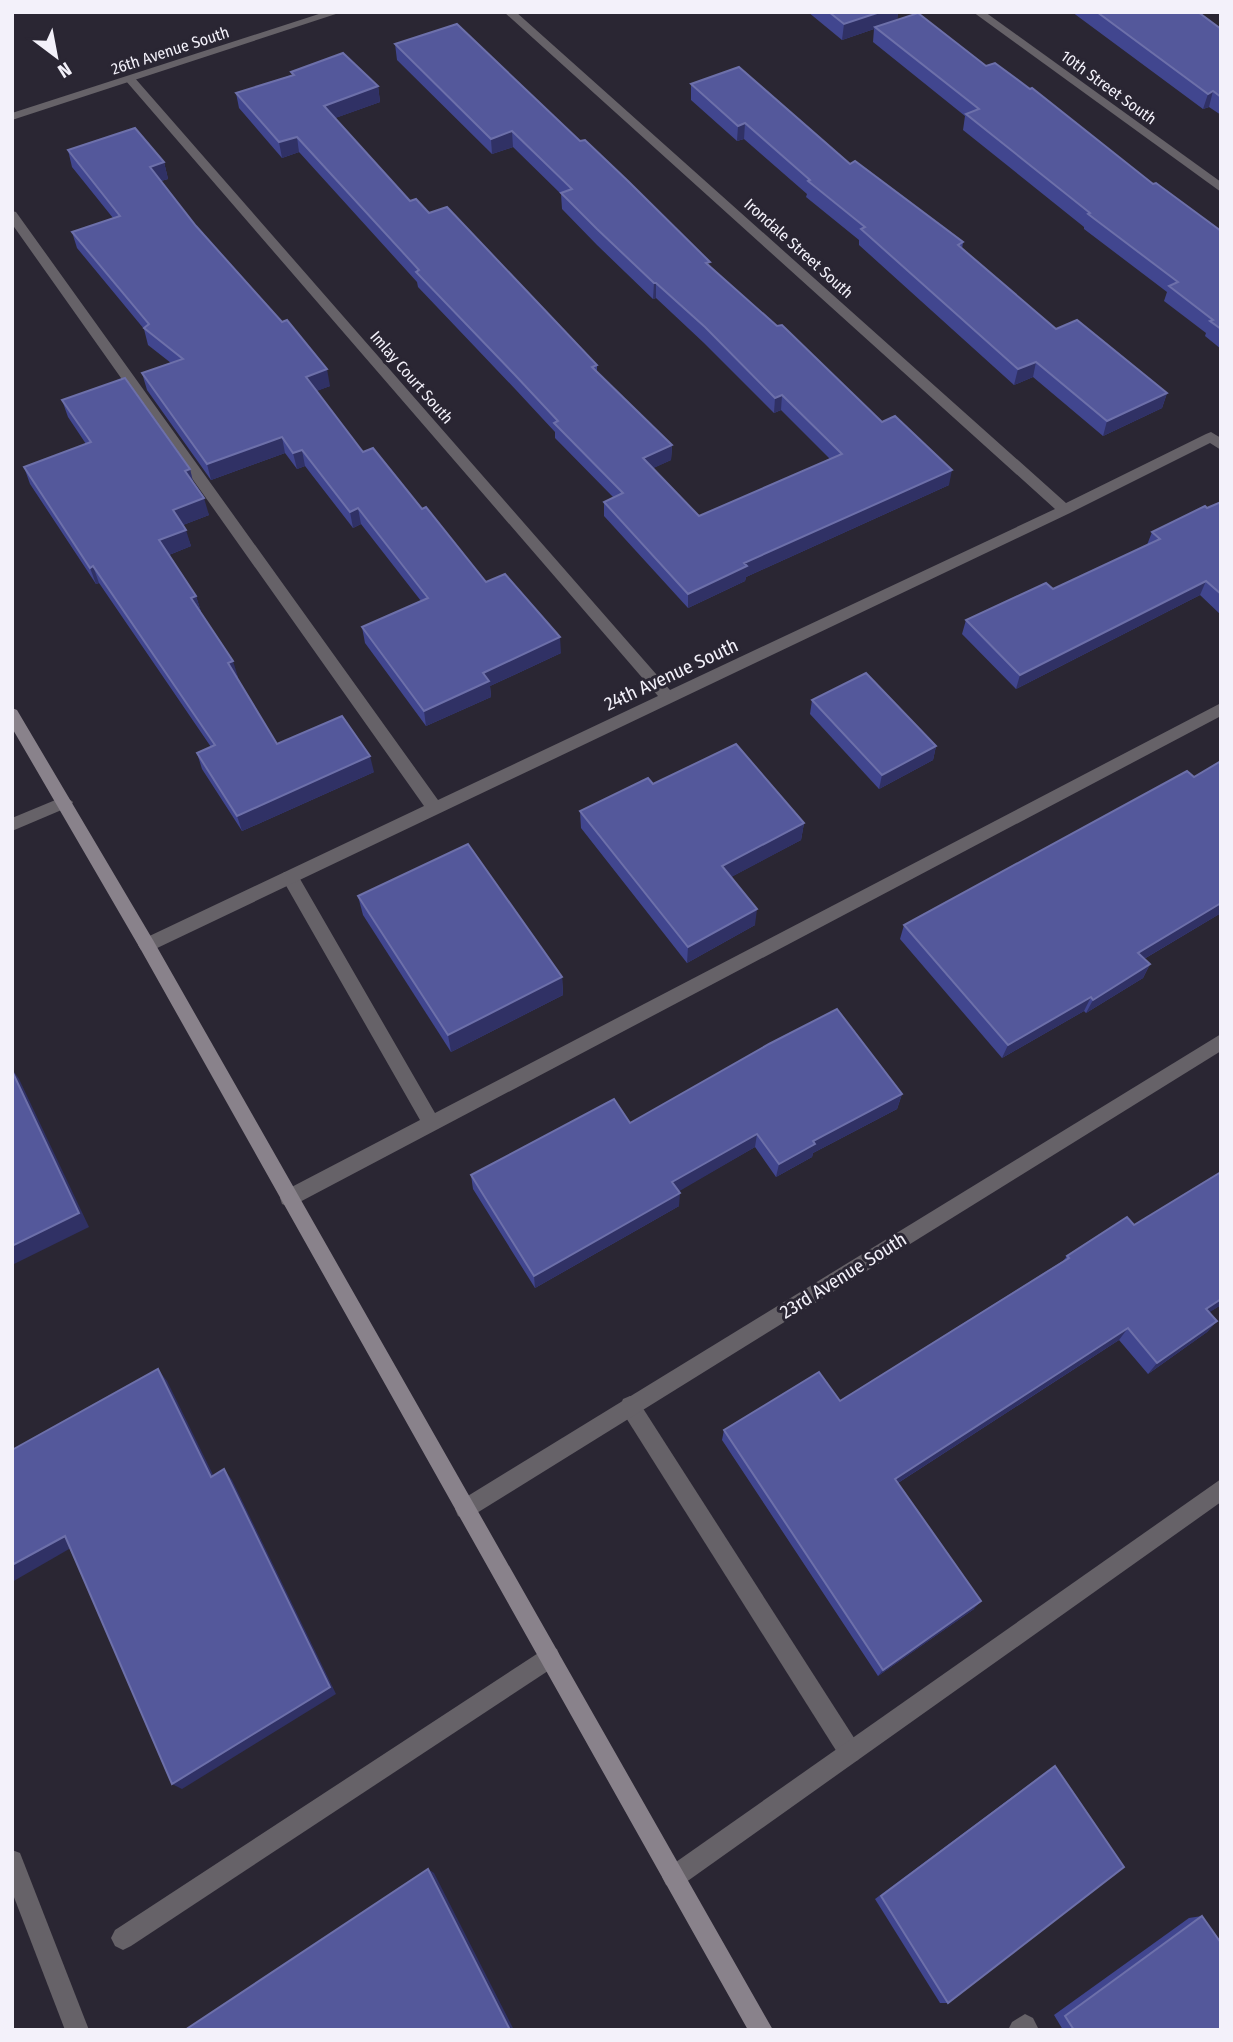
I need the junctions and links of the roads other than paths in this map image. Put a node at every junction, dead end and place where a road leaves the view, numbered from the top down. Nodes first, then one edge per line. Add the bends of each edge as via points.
1 (337, 12) edge
2 (509, 12) edge
3 (978, 12) edge
4 (130, 79) junction
5 (12, 117) edge
6 (1221, 188) edge
7 (13, 219) edge
8 (1216, 441) edge
9 (1065, 510) junction
10 (668, 698) junction
11 (1221, 709) edge
12 (12, 714) edge
13 (65, 802) junction
14 (435, 809) junction
15 (12, 825) edge
16 (290, 877) junction
17 (147, 945) junction
18 (1221, 1042) edge
19 (431, 1123) junction
20 (289, 1198) junction
21 (630, 1406) junction
22 (1221, 1489) edge
23 (465, 1509) junction
24 (550, 1657) junction
25 (850, 1752) junction
26 (12, 1861) edge
27 (674, 1877) junction
28 (123, 1938) dead end
29 (77, 2030) edge
30 (761, 2030) edge
31 (1020, 2030) edge
32 (1027, 2030) edge

1 - 4 street, 26th Avenue South
2 - 9 street, Irondale Street South
3 - 6 street, 10th Street South
4 - 5 street, 26th Avenue South
4 - 10 street, Imlay Court South
7 - 14 street
8 - 9 street, 24th Avenue South
9 - 10 street, 24th Avenue South
10 - 14 street, 24th Avenue South
11 - 19 street
12 - 13 main road
13 - 15 street
13 - 17 main road
14 - 16 street, 24th Avenue South
16 - 17 street, 24th Avenue South
16 - 19 street
17 - 20 main road
18 - 21 street, 23rd Avenue South
19 - 20 street
20 - 23 main road
21 - 23 street, 23rd Avenue South
21 - 25 street
22 - 25 street
23 - 24 main road
24 - 27 main road
24 - 28 street
25 - 27 street
26 - 29 street
27 - 30 main road
31 - 32 street via 1025,2026

